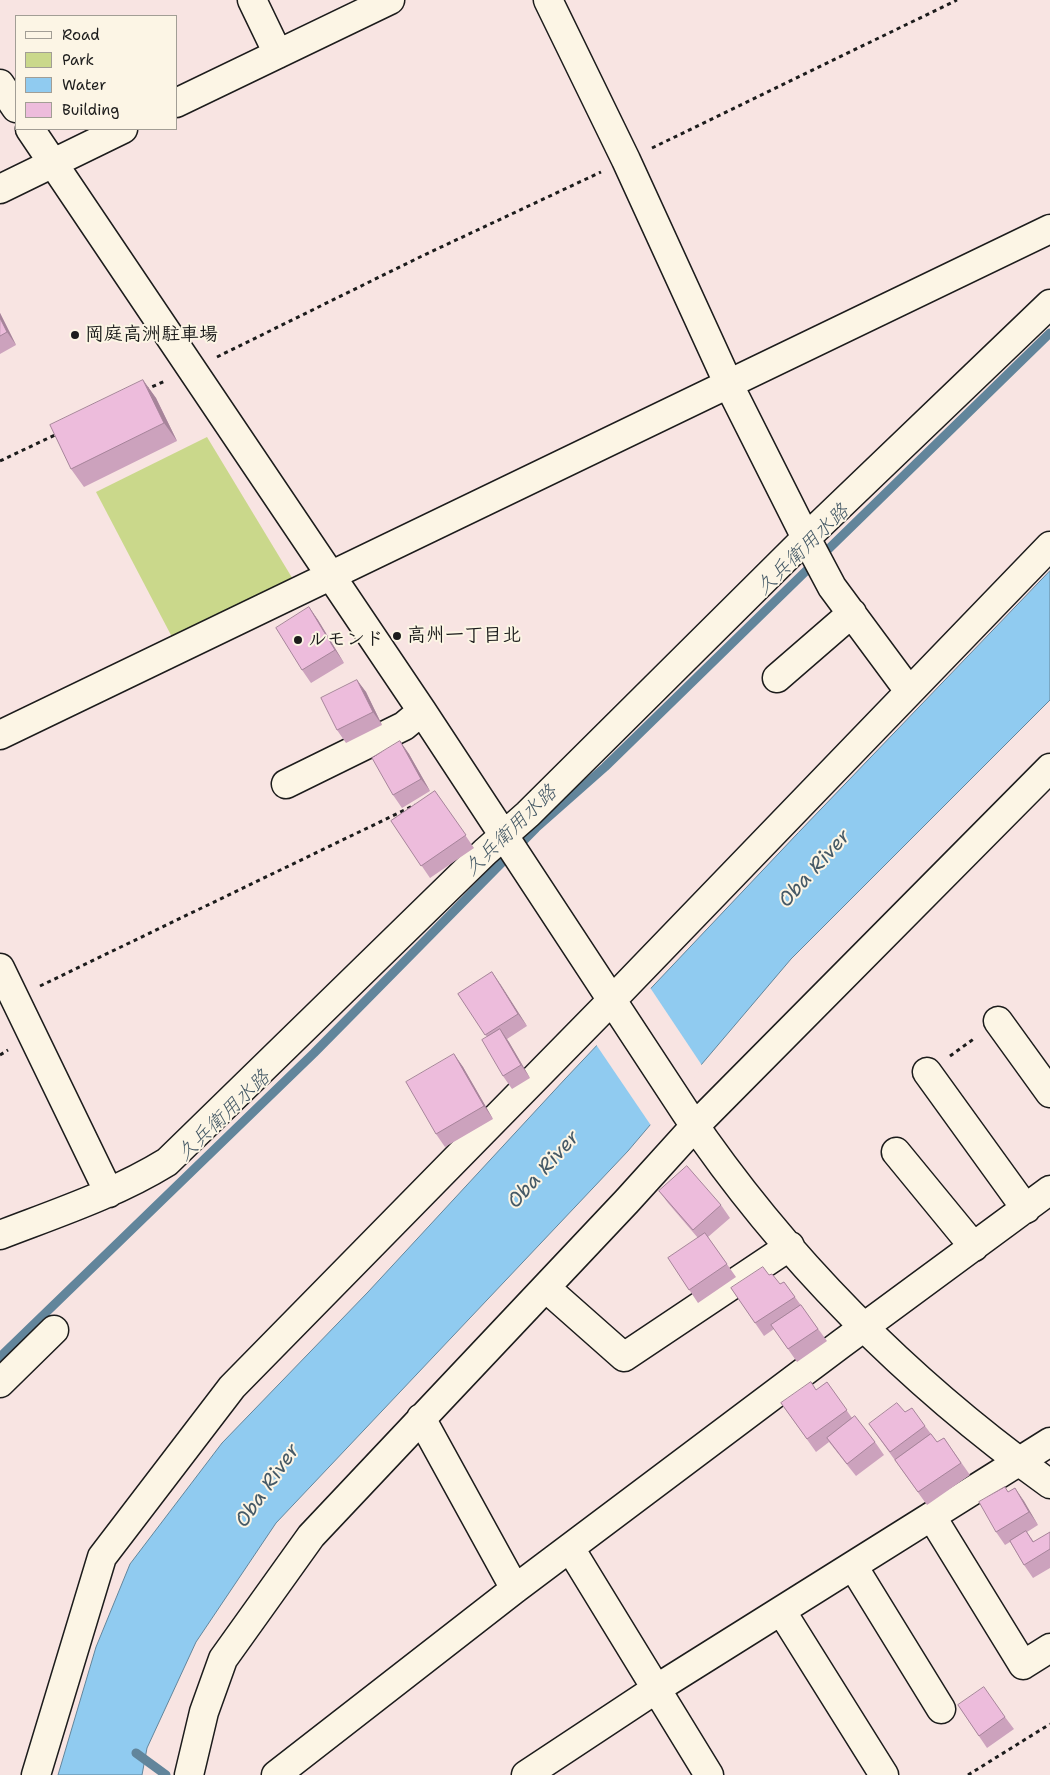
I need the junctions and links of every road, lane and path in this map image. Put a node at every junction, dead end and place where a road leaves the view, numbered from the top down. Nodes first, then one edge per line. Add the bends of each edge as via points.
1 (252, 0) edge
2 (548, 0) edge
3 (958, 0) edge
4 (374, 3) edge
5 (278, 54) junction
6 (0, 84) edge
7 (178, 102) edge
8 (15, 106) edge
9 (31, 130) edge
10 (122, 130) edge
11 (626, 160) junction
12 (53, 164) junction
13 (0, 189) edge
14 (1050, 229) edge
15 (1050, 304) edge
16 (214, 358) dead end
17 (172, 378) dead end
18 (729, 385) junction
19 (138, 394) edge
20 (60, 432) edge
21 (0, 461) edge
22 (806, 538) junction
23 (1050, 546) edge
24 (329, 574) junction
25 (852, 613) junction
26 (777, 678) dead end
27 (909, 691) junction
28 (422, 711) junction
29 (0, 735) edge
30 (1050, 768) edge
31 (286, 784) dead end
32 (418, 803) edge
33 (502, 836) junction
34 (0, 968) edge
35 (14, 998) junction
36 (616, 1006) junction
37 (998, 1021) joint
38 (927, 1072) joint
39 (1050, 1093) edge
40 (690, 1120) junction
41 (896, 1152) dead end
42 (1050, 1190) edge
43 (109, 1193) junction
44 (1026, 1209) junction
45 (0, 1234) edge
46 (790, 1246) junction
47 (974, 1248) junction
48 (546, 1288) junction
49 (865, 1328) junction
50 (54, 1330) dead end
51 (0, 1383) edge
52 (421, 1418) junction
53 (1050, 1442) edge
54 (1018, 1461) junction
55 (1050, 1484) edge
56 (932, 1517) junction
57 (570, 1548) junction
58 (853, 1566) junction
59 (515, 1589) junction
60 (782, 1612) junction
61 (1050, 1648) edge
62 (656, 1689) junction
63 (941, 1709) dead end
64 (1050, 1724) edge
65 (36, 1775) edge
66 (189, 1775) edge
67 (276, 1775) edge
68 (526, 1775) edge
69 (709, 1775) edge
70 (884, 1775) edge
71 (968, 1775) edge

1 - 5 street
2 - 11 street
3 - 11 path
4 - 5 street
5 - 7 street
6 - 8 street
9 - 12 street
10 - 12 street
11 - 16 path
11 - 18 street
12 - 13 street
12 - 24 street
14 - 18 street
15 - 22 street
17 - 19 path
18 - 22 street
18 - 24 street
20 - 21 path
22 - 25 street via 832,587
22 - 33 street
23 - 27 street
24 - 28 street
24 - 29 street
25 - 26 street
25 - 27 street
27 - 36 street
28 - 31 street via 404,726
28 - 33 street
30 - 40 street
32 - 35 path
33 - 36 street
33 - 43 street via 167,1162
34 - 35 street
35 - 43 street
36 - 40 street
36 - 65 street via 232,1387 102,1557
37 - 38 path
37 - 39 street
38 - 44 street
40 - 46 street via 734,1180
40 - 48 street
41 - 47 street
42 - 44 street
43 - 45 street
44 - 47 street
46 - 48 street via 624,1357
46 - 49 street
47 - 49 street
48 - 52 street
49 - 54 street via 939,1398
49 - 57 street
50 - 51 street
52 - 59 street
52 - 66 street via 311,1536 223,1659 204,1712
53 - 54 street
54 - 55 street
54 - 56 street
56 - 58 street
56 - 61 street via 1023,1665
57 - 59 street
57 - 62 street
58 - 60 street
58 - 63 street
59 - 67 street
60 - 62 street
60 - 70 street
62 - 68 street
62 - 69 street
64 - 71 path

